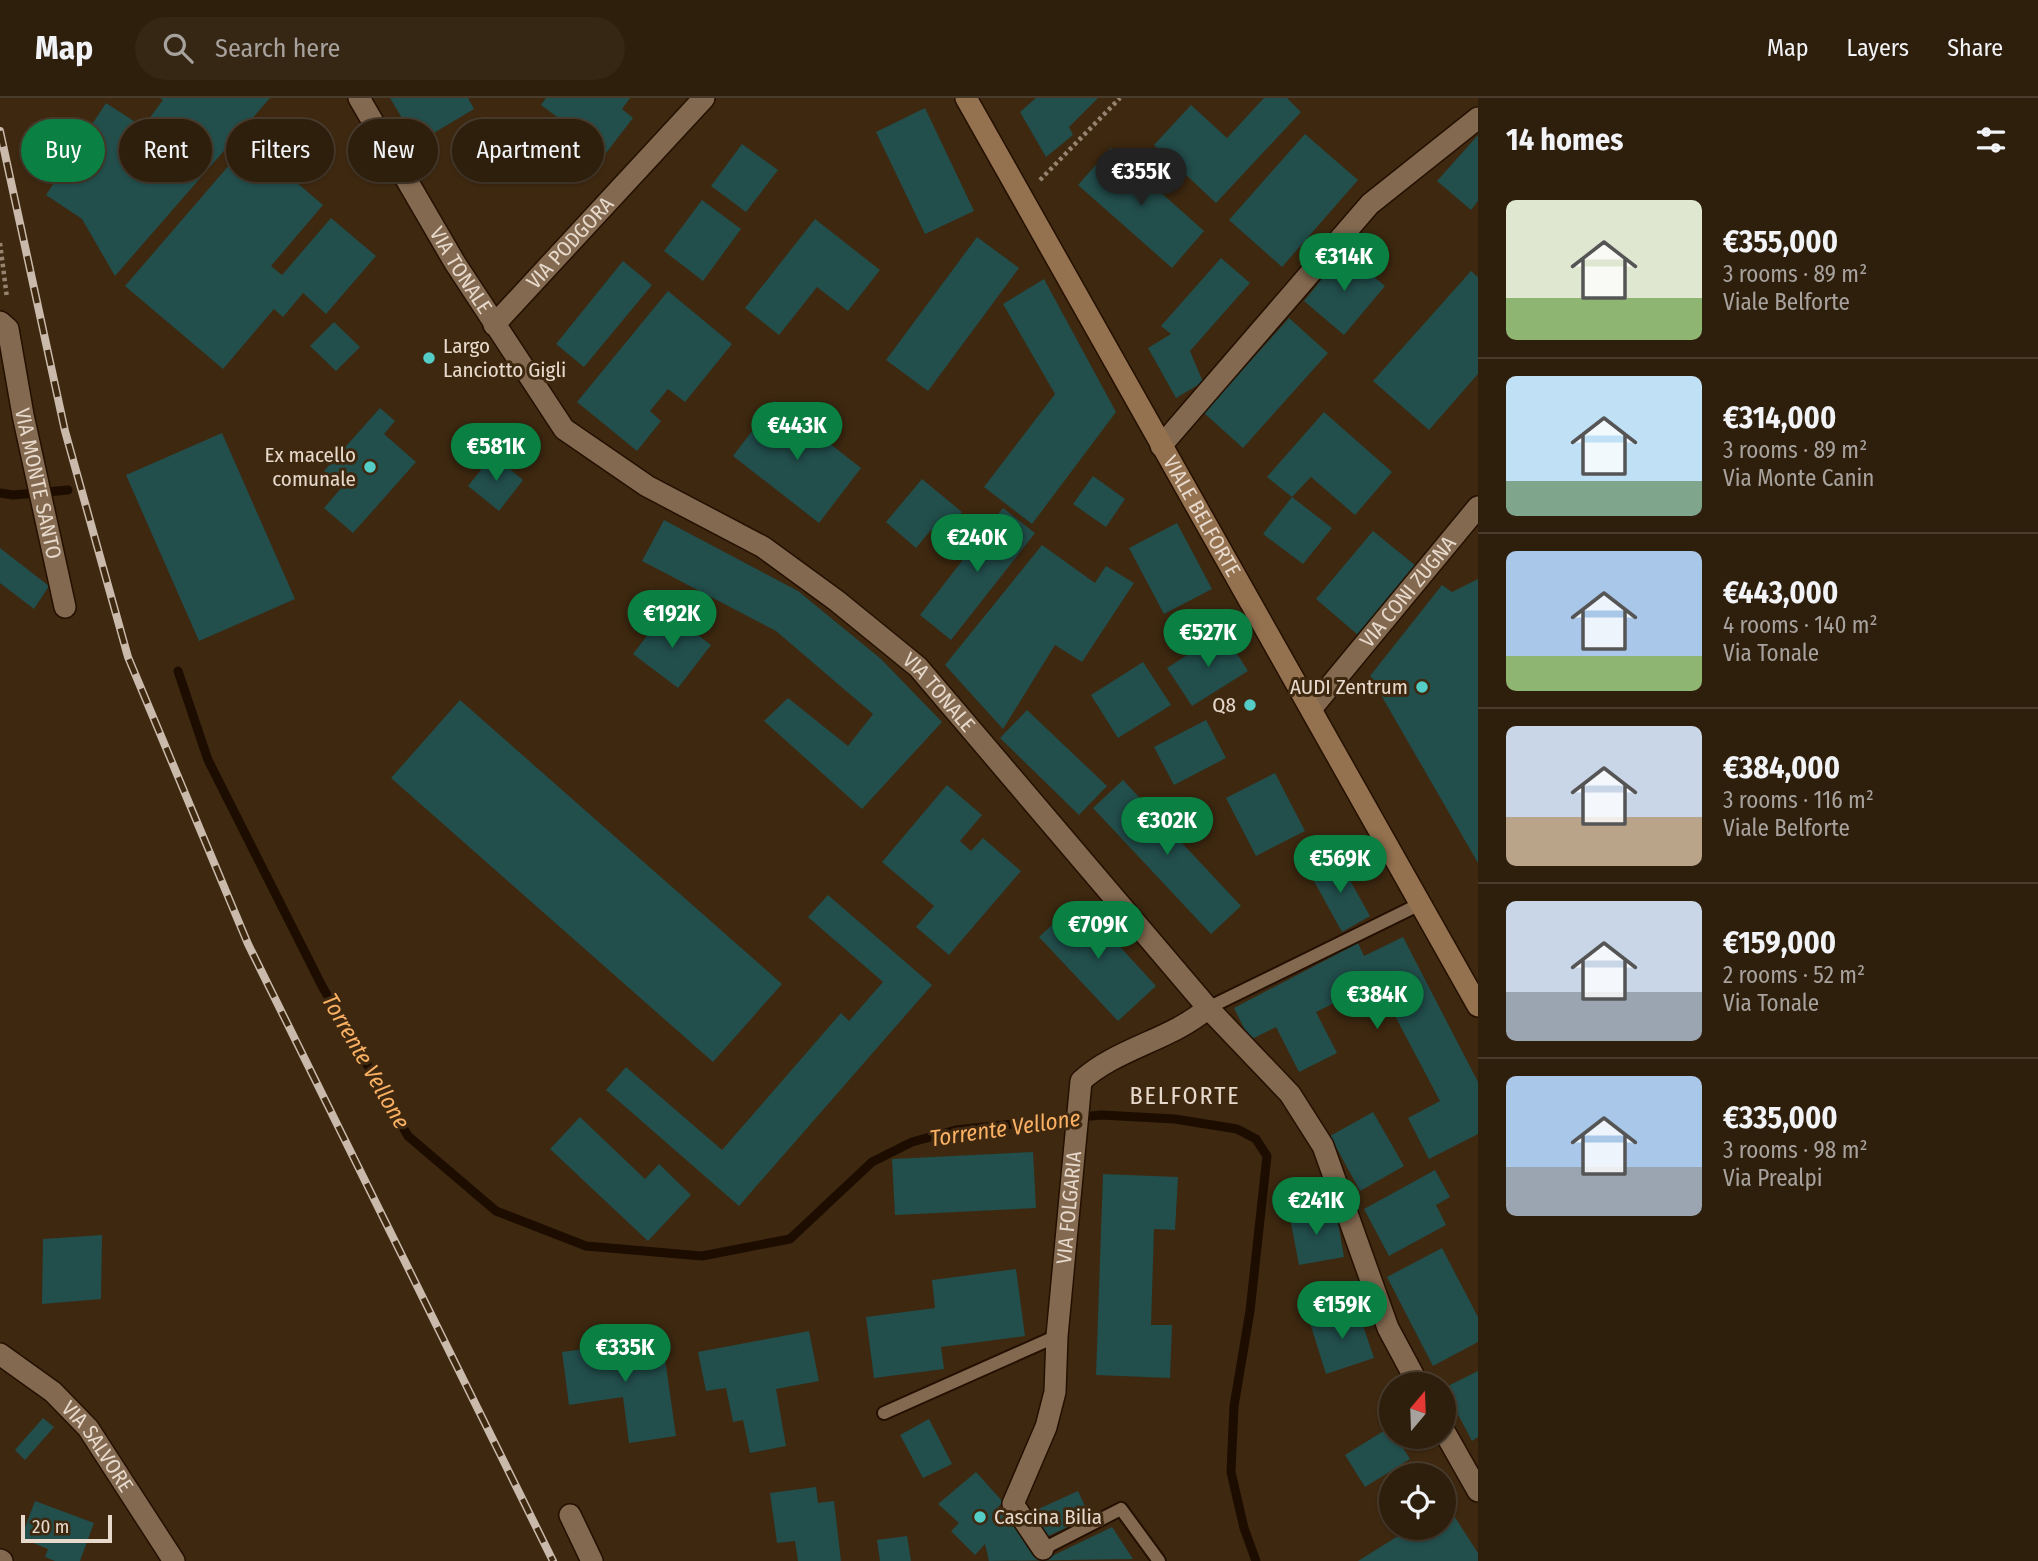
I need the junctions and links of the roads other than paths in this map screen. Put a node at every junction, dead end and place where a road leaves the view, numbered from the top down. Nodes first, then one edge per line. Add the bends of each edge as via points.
1 (359, 98) edge
2 (704, 98) edge
3 (966, 98) edge
4 (1478, 118) edge
5 (4, 325) edge
6 (494, 325) junction
7 (1161, 446) junction
8 (1478, 507) edge
9 (65, 607) dead end
10 (1311, 709) junction
11 (1420, 904) junction
12 (1478, 1006) edge
13 (1208, 1008) junction
14 (1058, 1336) junction
15 (0, 1354) edge
16 (1412, 1372) edge
17 (884, 1413) dead end
18 (1454, 1449) edge
19 (1478, 1491) edge
20 (570, 1515) dead end
21 (1043, 1549) joint
22 (174, 1561) edge
23 (592, 1561) edge
24 (1159, 1561) edge

1 - 6 street, VIA TONALE
2 - 6 street, VIA PODGORA
3 - 7 main road, VIALE BELFORTE
4 - 7 street via 1370,204
5 - 9 street, VIA MONTE SANTO
6 - 13 street, VIA TONALE via 564,429 647,486 763,547 918,667
7 - 10 main road, VIALE BELFORTE
8 - 10 street, VIA CONI ZUGNA
10 - 11 main road, VIALE BELFORTE
11 - 12 main road, VIALE BELFORTE
11 - 13 lane, VIA FOLGARIA
13 - 14 street, VIA FOLGARIA via 1192,1022 1095,1069 1081,1081
13 - 16 street, VIA TONALE via 1290,1094 1323,1146 1388,1328
14 - 17 lane
14 - 21 street, VIA FOLGARIA via 1055,1392 1046,1427 1013,1504
15 - 22 street, VIA SALVORE via 53,1392 88,1427
18 - 19 street
20 - 23 street
21 - 24 lane, VIA FOLGARIA via 1121,1508

